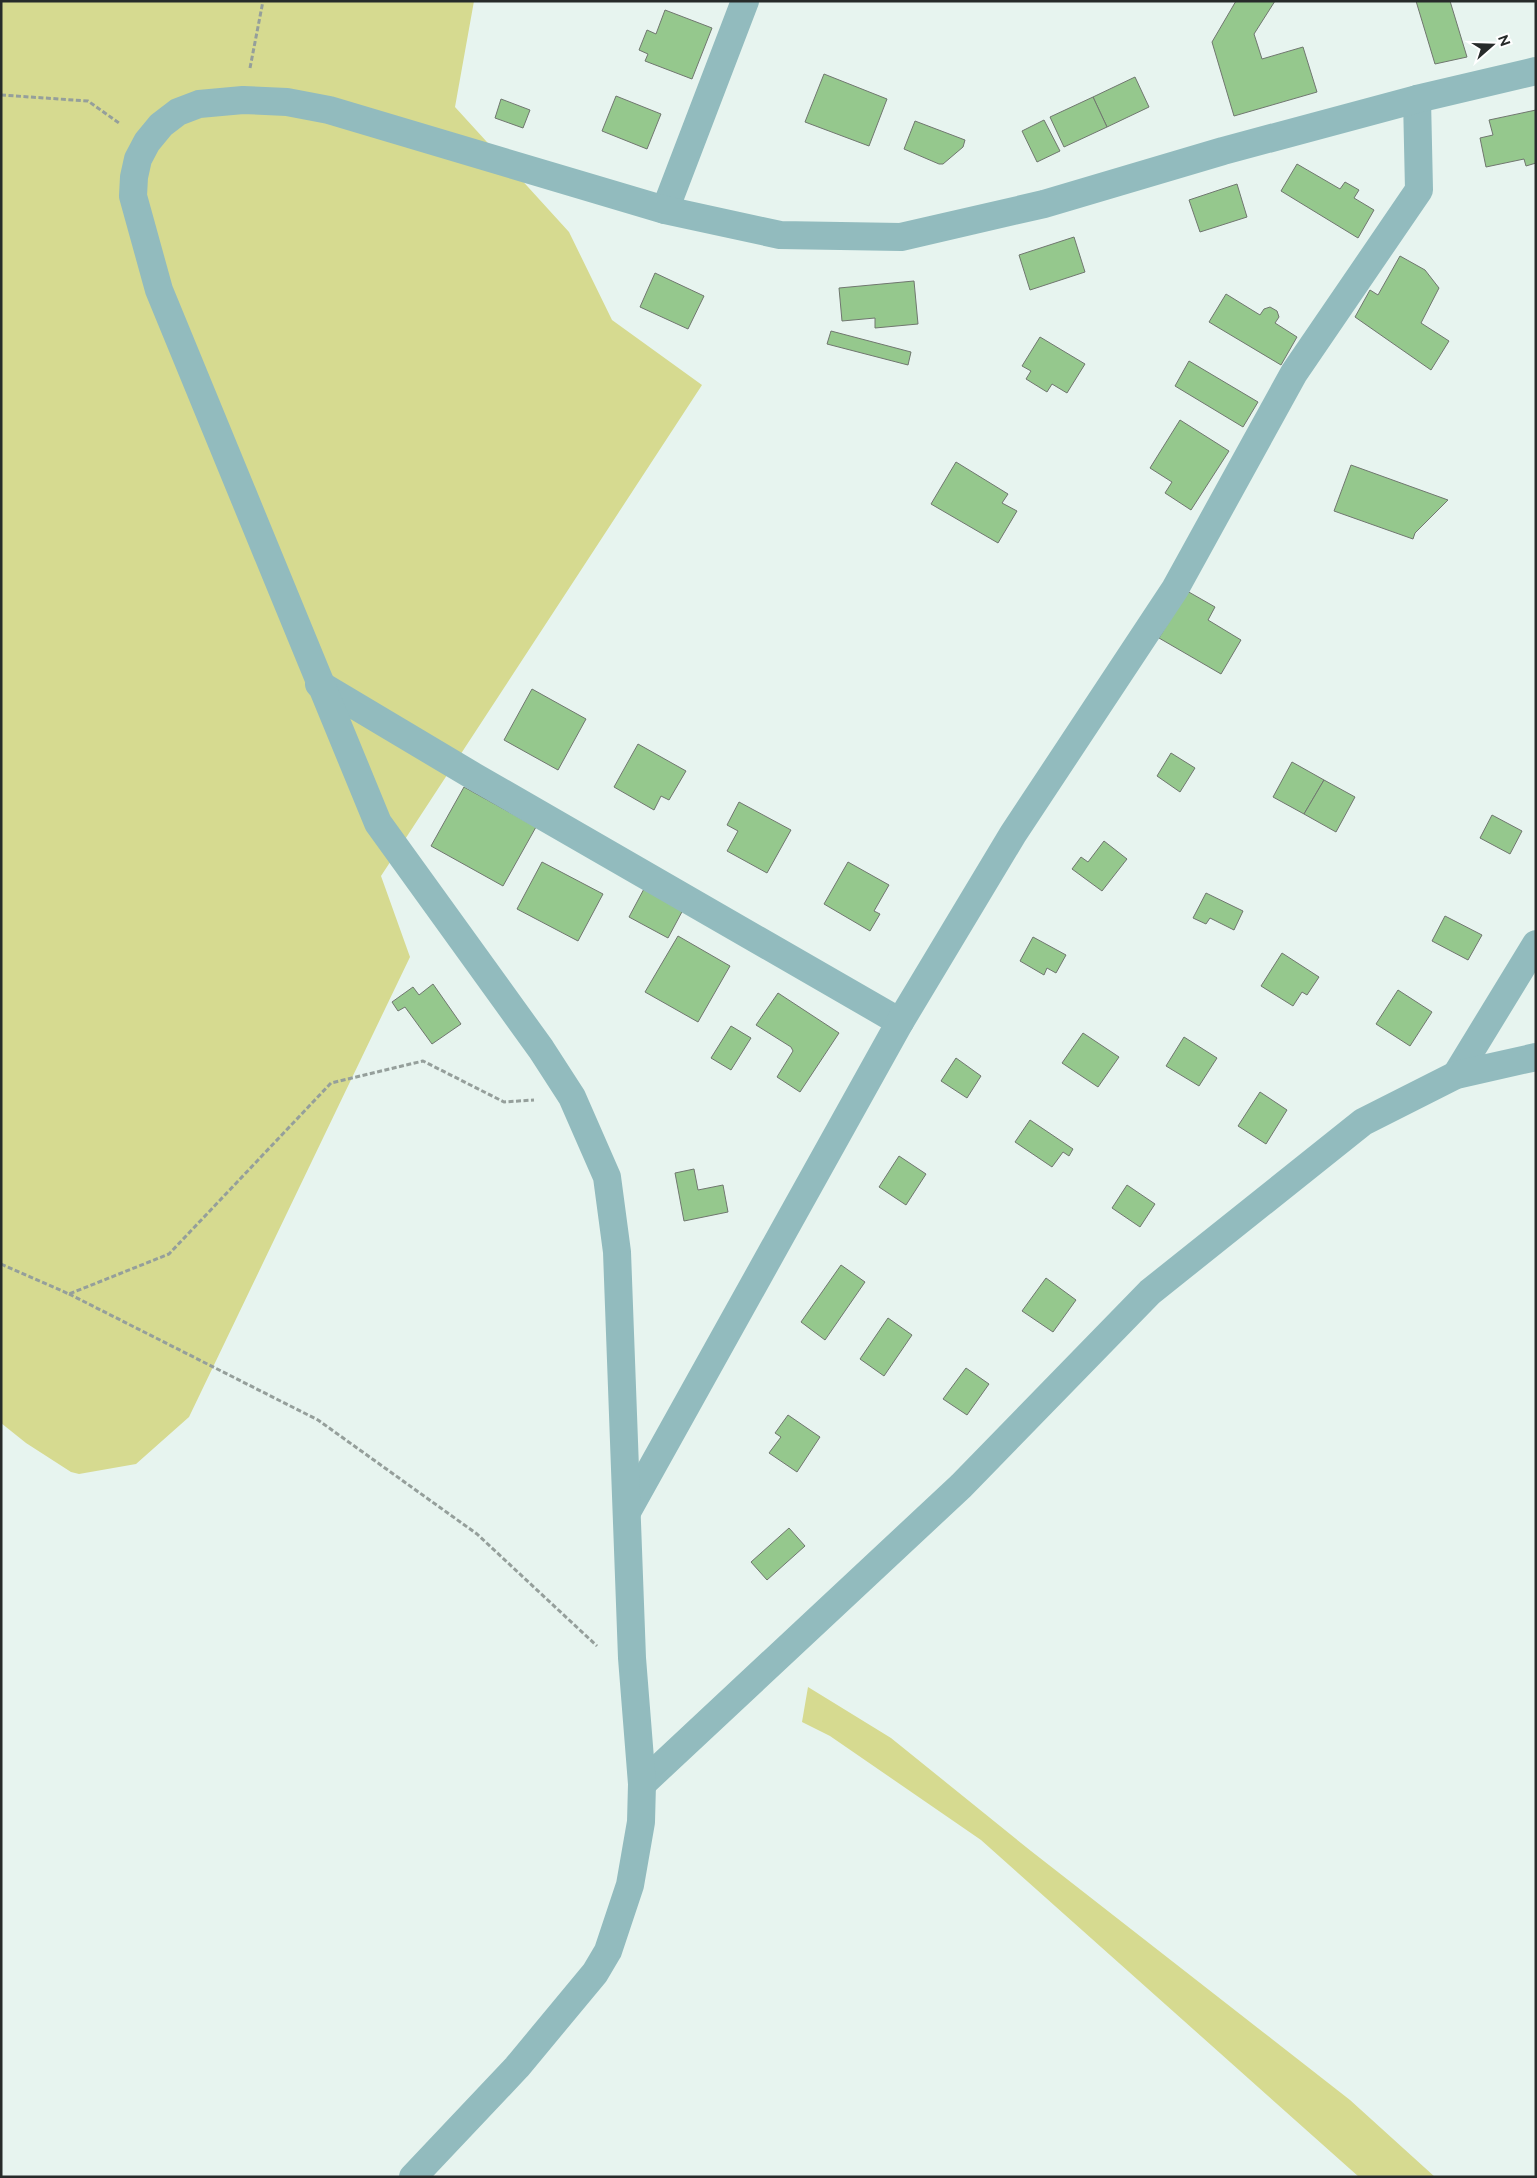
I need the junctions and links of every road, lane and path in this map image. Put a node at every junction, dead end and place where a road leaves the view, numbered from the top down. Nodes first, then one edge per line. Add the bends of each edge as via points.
1 (263, 1) edge
2 (745, 1) edge
3 (1536, 71) edge
4 (1, 95) edge
5 (1417, 99) junction
6 (243, 100) junction
7 (147, 142) junction
8 (666, 210) junction
9 (320, 684) junction
10 (1536, 944) edge
11 (900, 1022) junction
12 (1536, 1057) edge
13 (1456, 1075) junction
14 (572, 1097) junction
15 (1, 1264) edge
16 (69, 1294) junction
17 (627, 1512) junction
18 (632, 1658) junction
19 (642, 1784) junction
20 (414, 2177) edge

1 - 6 path
2 - 8 street
3 - 5 street
4 - 7 path via 88,101
5 - 8 street via 1223,151 1044,204 902,237 780,235
5 - 11 street via 1420,190 1294,372 1175,589 1013,834
6 - 7 street via 199,104 178,112
6 - 8 street via 287,102 329,110
7 - 9 street via 138,159 133,196 159,290
9 - 11 street
9 - 14 street via 378,823
10 - 13 street
11 - 17 street
12 - 13 street
13 - 19 street via 1363,1122 1150,1292 960,1486
14 - 16 path via 504,1102 423,1061 331,1083 169,1254
14 - 17 street via 607,1177 617,1252
15 - 16 path
16 - 18 path via 318,1420 477,1534 601,1649
17 - 18 street
18 - 19 street
19 - 20 street via 641,1822 630,1885 608,1951 595,1973 517,2067

